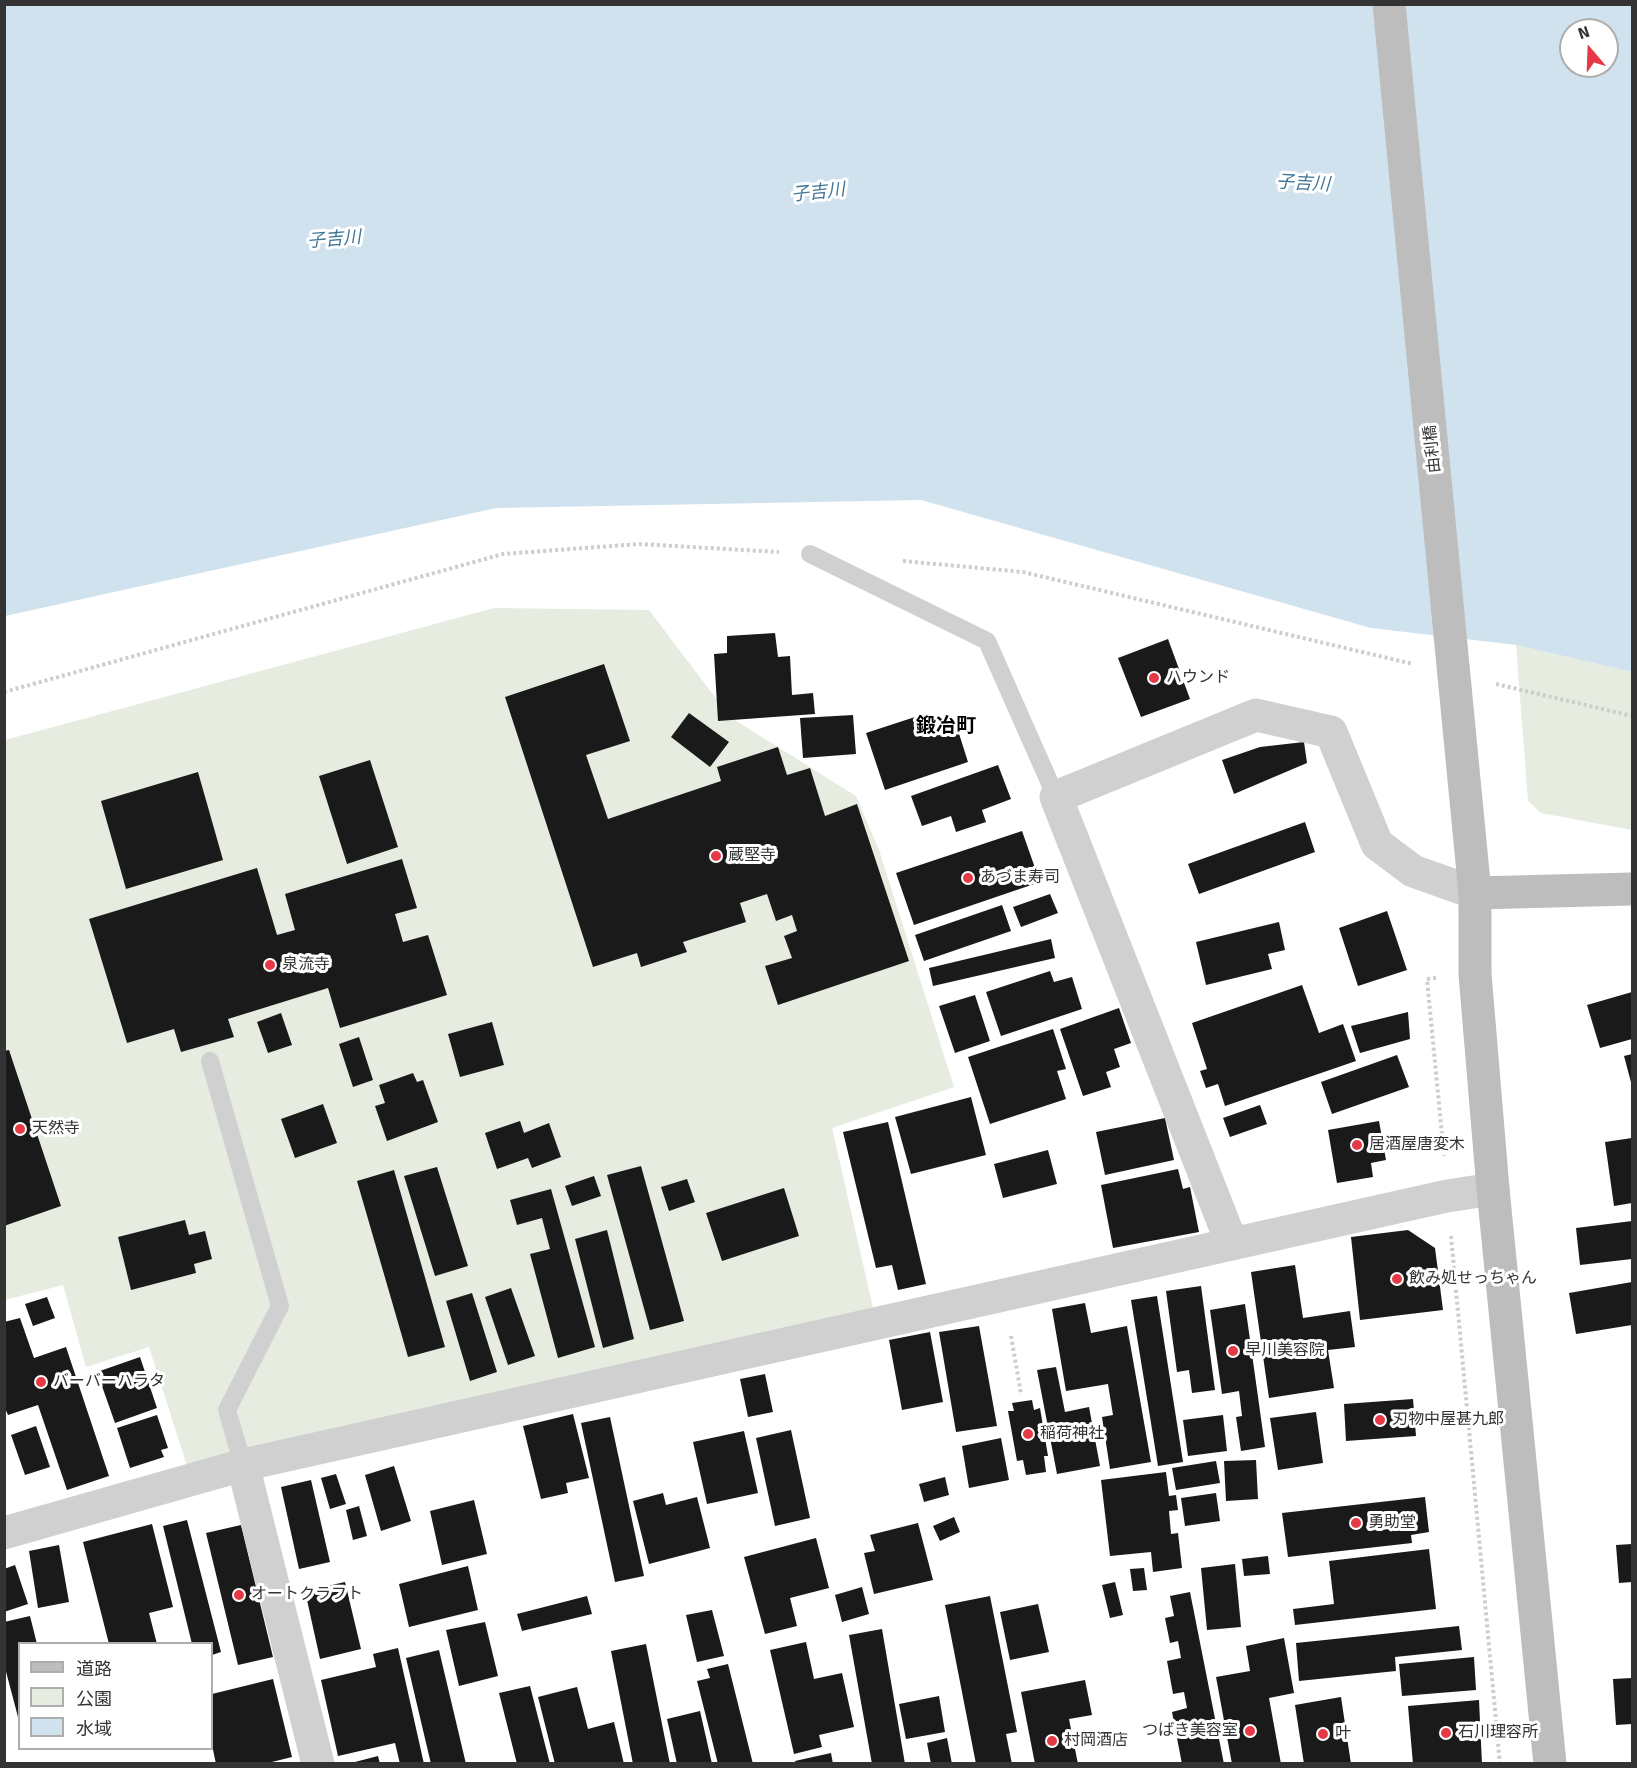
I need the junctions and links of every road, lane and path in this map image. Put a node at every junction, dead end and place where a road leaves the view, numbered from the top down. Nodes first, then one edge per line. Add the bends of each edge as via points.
1 (1389, 4) edge
2 (810, 554) joint
3 (896, 561) dead end
4 (1414, 664) dead end
5 (1495, 683) dead end
6 (4, 693) edge
7 (1632, 716) edge
8 (1056, 797) junction
9 (1632, 889) edge
10 (1475, 893) junction
11 (1475, 974) junction
12 (210, 1061) dead end
13 (1493, 1189) junction
14 (1447, 1196) junction
15 (1232, 1244) junction
16 (1004, 1295) junction
17 (1022, 1394) dead end
18 (243, 1465) junction
19 (5, 1532) edge
20 (318, 1764) edge
21 (1500, 1764) edge
22 (1550, 1764) edge

1 - 10 street, 由利橋, bridge
2 - 6 path via 639,544 503,554
2 - 8 lane via 987,641
3 - 4 path via 1023,572
5 - 7 path
8 - 10 street via 1256,715 1331,732 1377,844 1413,871
8 - 15 street
9 - 10 street
10 - 11 street, 由利橋
11 - 13 street, 由利橋
11 - 14 path via 1427,979
12 - 18 lane via 280,1306 227,1410
13 - 14 street
13 - 22 street, 由利橋
14 - 15 street
14 - 21 path
15 - 16 street
16 - 17 path
16 - 18 street
18 - 19 street
18 - 20 street

